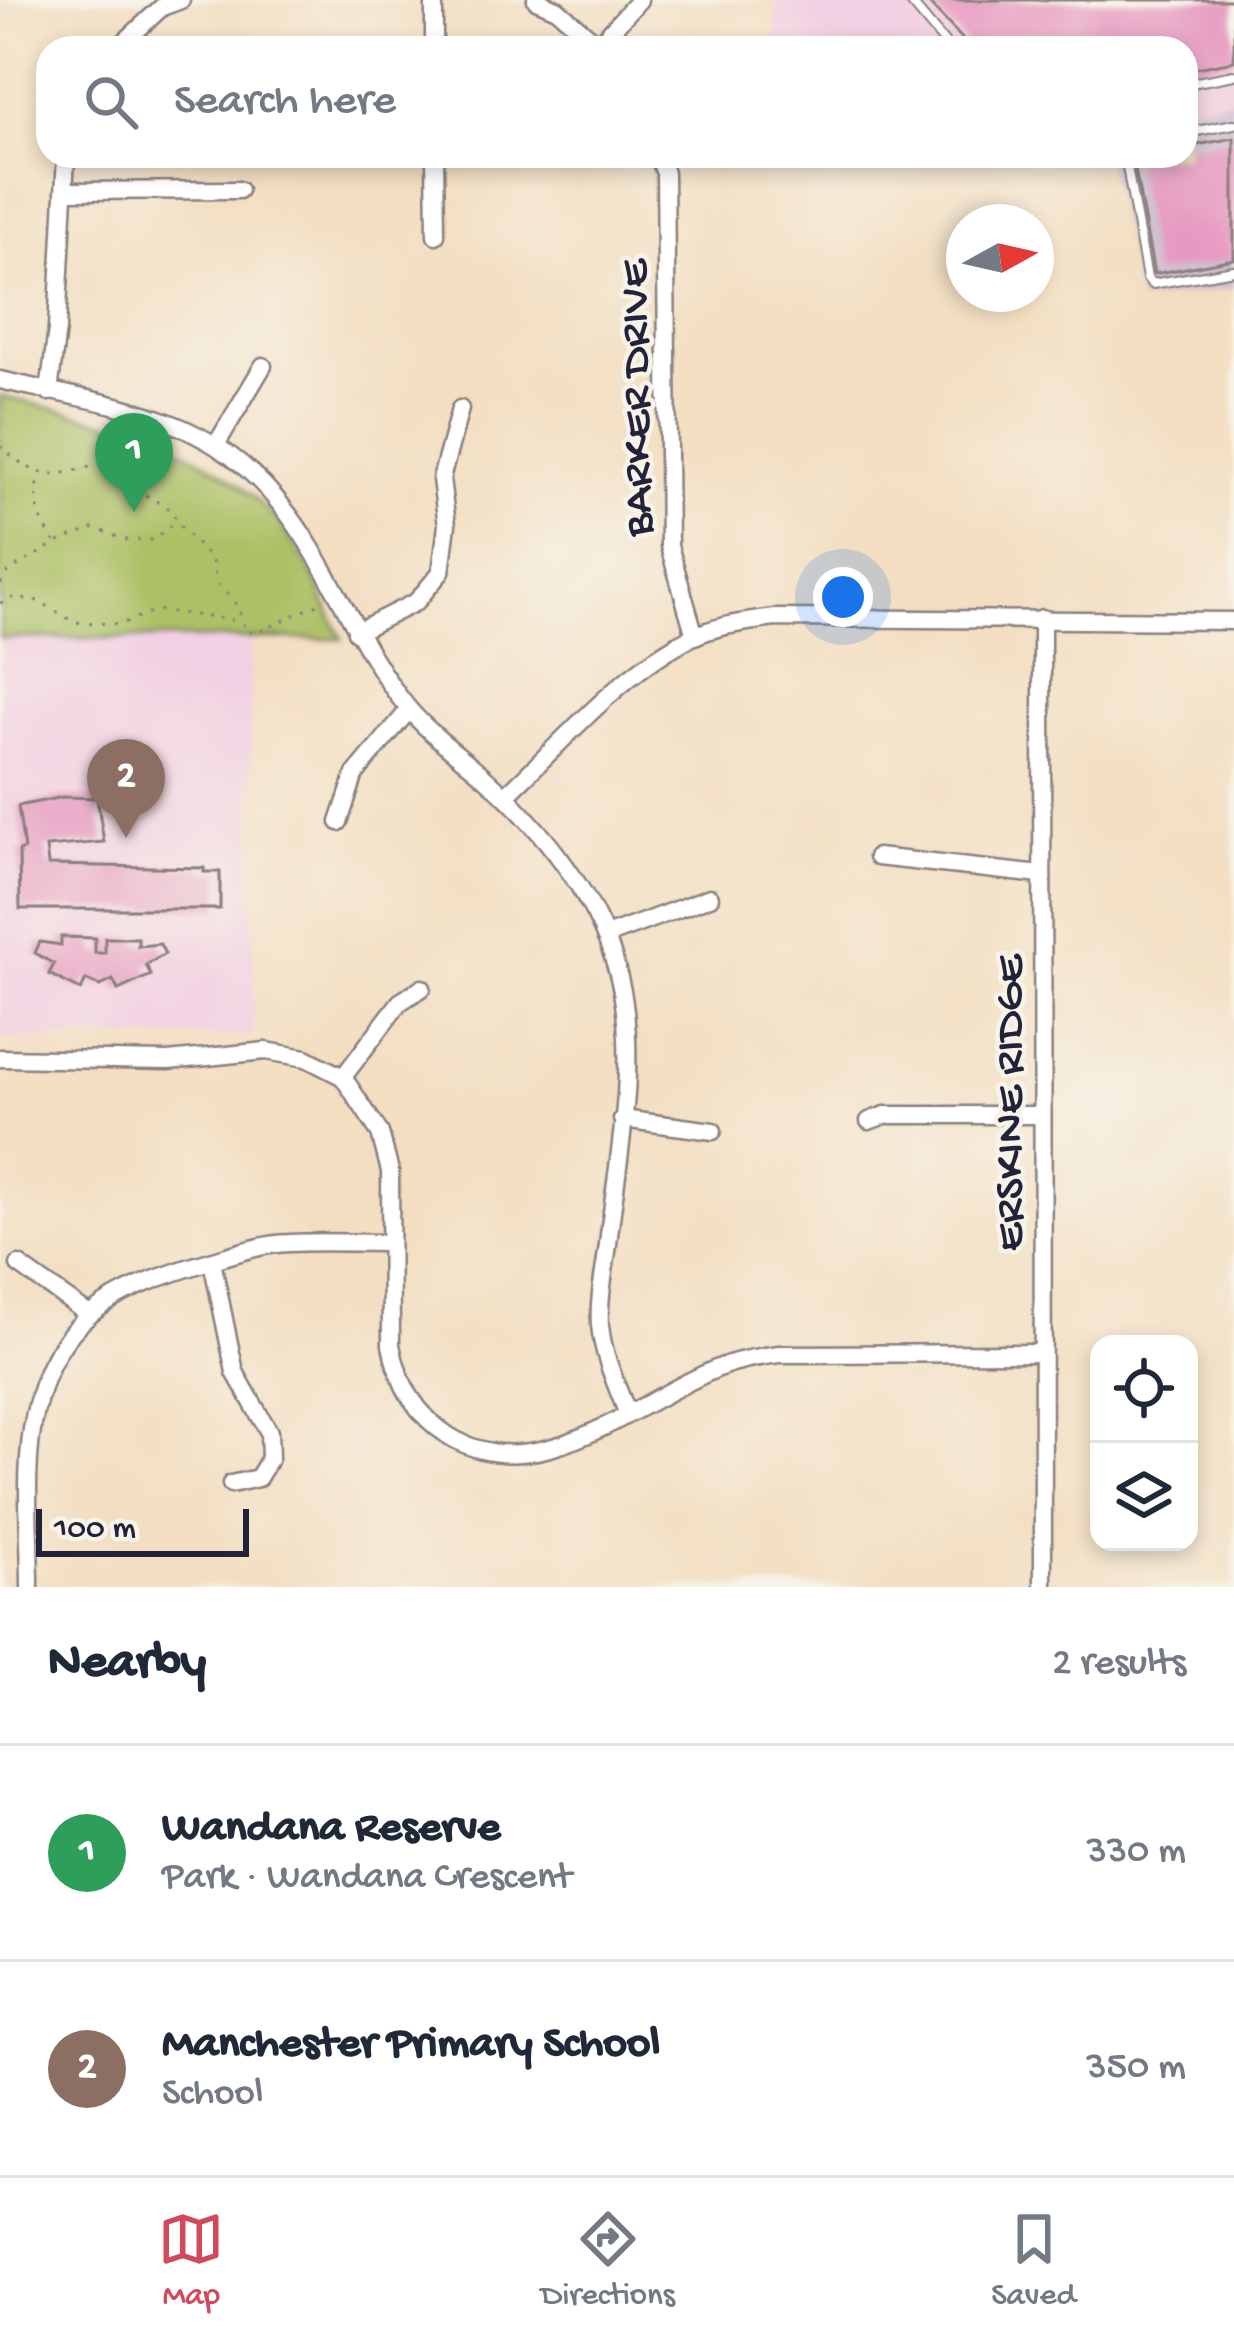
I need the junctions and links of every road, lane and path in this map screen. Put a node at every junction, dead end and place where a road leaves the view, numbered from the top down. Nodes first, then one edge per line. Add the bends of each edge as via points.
1 (181, 0) edge
2 (434, 0) edge
3 (536, 0) edge
4 (639, 0) edge
5 (908, 0) edge
6 (131, 36) edge
7 (434, 36) edge
8 (588, 36) edge
9 (608, 36) edge
10 (939, 36) edge
11 (1234, 75) edge
12 (1198, 82) edge
13 (1234, 124) edge
14 (1198, 131) edge
15 (65, 168) edge
16 (435, 168) edge
17 (662, 168) edge
18 (1127, 168) edge
19 (64, 190) junction
20 (239, 190) dead end
21 (436, 235) dead end
22 (1234, 270) edge
23 (263, 366) dead end
24 (0, 380) edge
25 (50, 392) junction
26 (460, 409) dead end
27 (215, 445) junction
28 (0, 446) edge
29 (40, 474) junction
30 (176, 521) junction
31 (56, 543) junction
32 (0, 584) edge
33 (337, 595) junction
34 (0, 602) edge
35 (1042, 618) junction
36 (242, 621) junction
37 (1234, 622) edge
38 (356, 632) junction
39 (695, 636) junction
40 (409, 710) junction
41 (505, 796) junction
42 (339, 822) dead end
43 (877, 857) dead end
44 (1041, 874) junction
45 (710, 896) dead end
46 (606, 936) junction
47 (422, 988) dead end
48 (0, 1058) edge
49 (343, 1076) junction
50 (1040, 1115) junction
51 (622, 1119) junction
52 (869, 1121) dead end
53 (713, 1131) dead end
54 (389, 1244) junction
55 (212, 1261) junction
56 (19, 1265) dead end
57 (88, 1314) junction
58 (1041, 1353) junction
59 (627, 1412) junction
60 (231, 1484) dead end
61 (30, 1587) edge
62 (1042, 1587) edge

1 - 6 street
2 - 7 street
3 - 8 street
4 - 9 street
5 - 10 lane
11 - 12 lane
13 - 14 lane
15 - 19 street
16 - 21 street
17 - 39 street, BARKER DRIVE via 669,546
18 - 22 lane via 1152,284
19 - 20 street
19 - 25 street
23 - 27 street
24 - 25 street
25 - 27 street via 142,414
26 - 38 street via 441,479 441,572 416,602
27 - 33 street via 292,517
28 - 29 path
29 - 30 path via 110,464
29 - 31 path via 34,497
30 - 31 path via 153,540 95,528
30 - 36 path via 212,561
31 - 32 path
33 - 36 path via 257,634
33 - 38 street
34 - 36 path via 39,601 74,622 120,624 156,610
35 - 37 street
35 - 39 street via 775,618
35 - 44 street, ERSKINE RIDGE
38 - 40 street
39 - 41 street via 632,677
40 - 41 street
40 - 42 street via 355,774
41 - 46 street via 570,872
43 - 44 street
44 - 50 street, ERSKINE RIDGE
45 - 46 street
46 - 51 street via 628,1044
47 - 49 street via 400,1002
48 - 49 street via 168,1060 266,1051
49 - 54 street via 380,1133 390,1171
50 - 52 street
50 - 58 street, ERSKINE RIDGE
51 - 53 street
51 - 59 street via 600,1320
54 - 55 street via 286,1243
54 - 59 street via 396,1370 434,1426 466,1446 529,1454
55 - 57 street via 134,1285
55 - 60 street via 235,1372 269,1432 270,1458 258,1478
56 - 57 street
57 - 61 street via 47,1375 34,1415
58 - 59 street via 779,1354 744,1359
58 - 62 street, ERSKINE RIDGE

